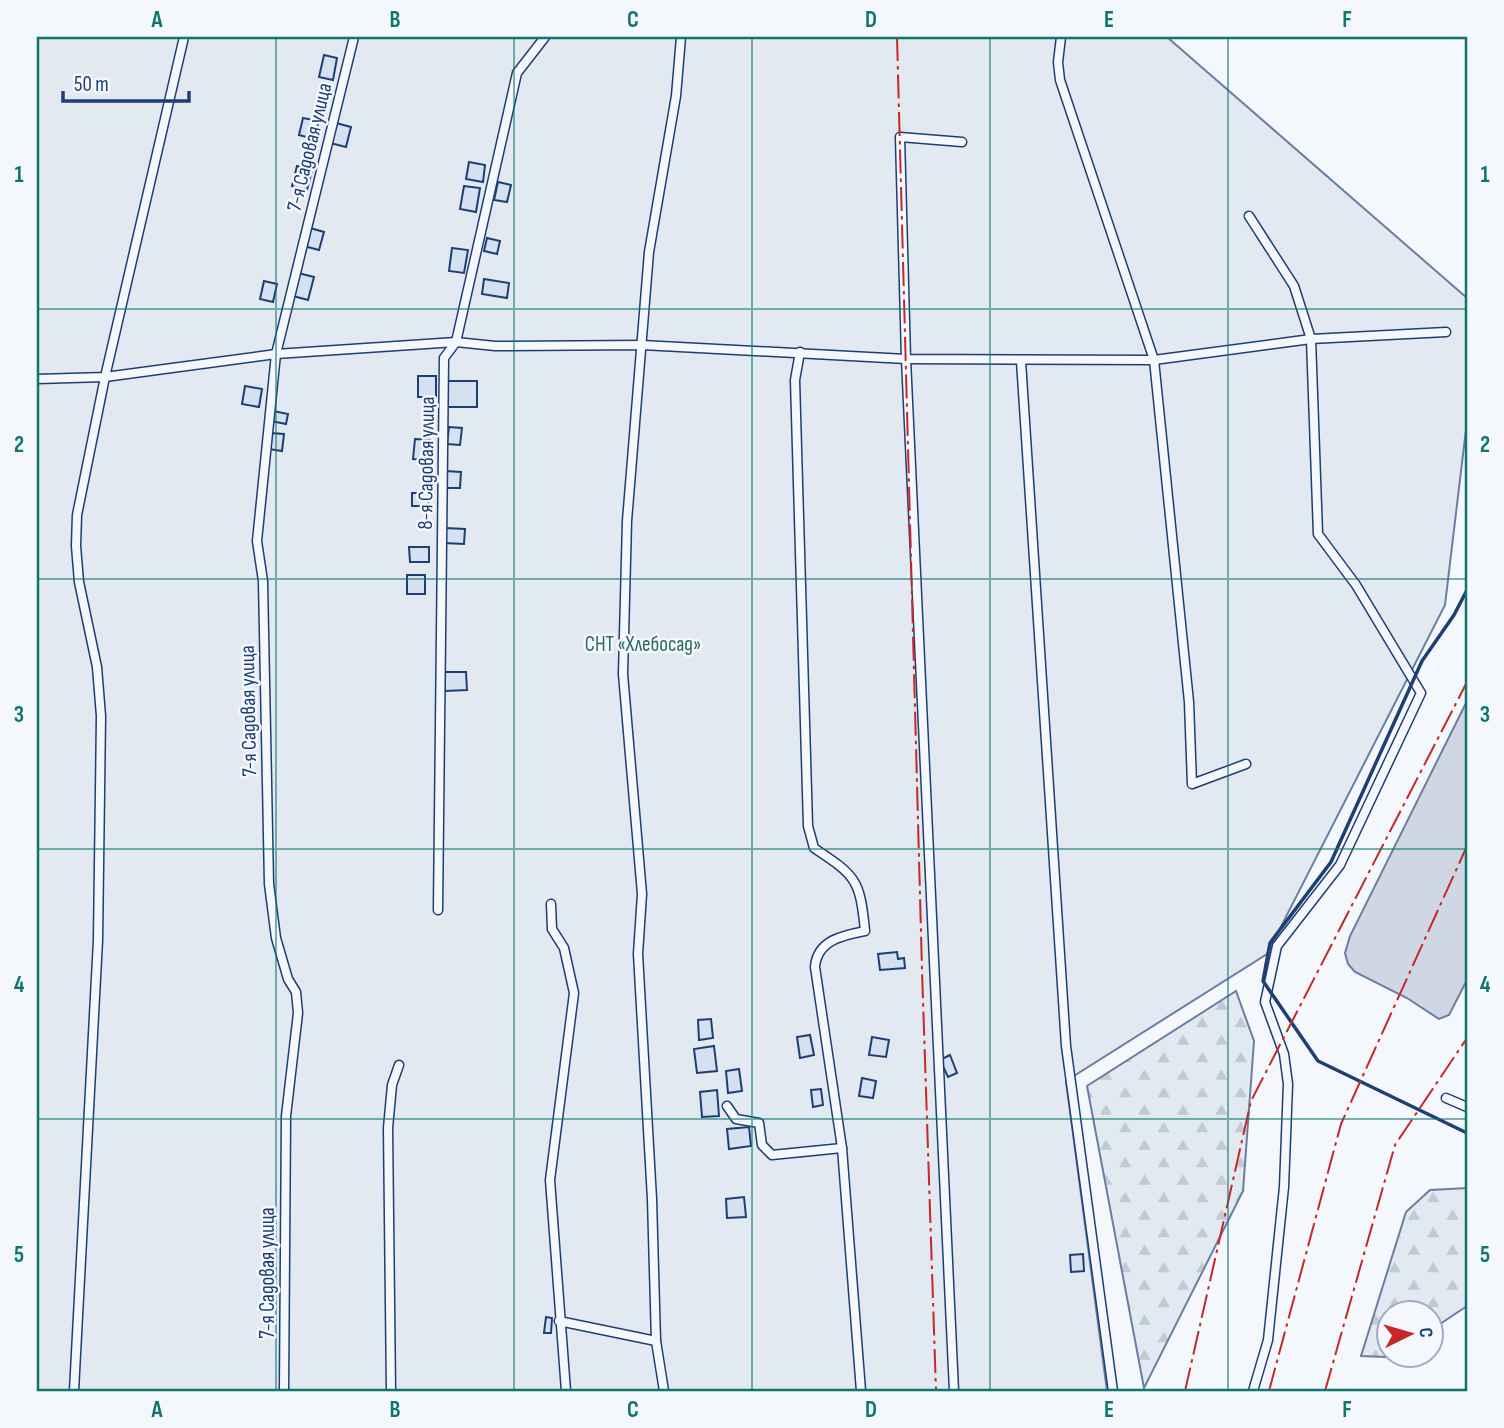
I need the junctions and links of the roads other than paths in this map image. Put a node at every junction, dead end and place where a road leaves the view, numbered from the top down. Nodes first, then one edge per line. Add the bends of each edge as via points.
1 (184, 37) edge
2 (354, 37) edge
3 (545, 37) edge
4 (681, 37) edge
5 (1060, 37) edge
6 (962, 142) dead end
7 (1249, 216) dead end
8 (1446, 332) dead end
9 (1311, 340) junction
10 (456, 342) junction
11 (642, 345) junction
12 (800, 352) junction
13 (276, 354) junction
14 (906, 359) junction
15 (1154, 360) junction
16 (1021, 361) junction
17 (105, 377) junction
18 (37, 379) edge
19 (1246, 764) dead end
20 (551, 904) dead end
21 (438, 910) dead end
22 (398, 1065) dead end
23 (1446, 1097) dead end
24 (727, 1106) dead end
25 (1467, 1107) edge
26 (842, 1148) junction
27 (559, 1321) junction
28 (656, 1341) junction
29 (74, 1391) edge
30 (284, 1391) edge
31 (391, 1391) edge
32 (566, 1391) edge
33 (664, 1391) edge
34 (861, 1391) edge
35 (954, 1391) edge
36 (1113, 1391) edge
37 (1253, 1391) edge

1 - 17 lane
2 - 13 lane, 7-я Садовая улица
3 - 10 lane, 8-я Садовая улица via 517,73
4 - 11 lane via 676,96 649,252
5 - 15 lane via 1060,80
6 - 14 lane via 901,137
7 - 9 lane via 1294,286
8 - 9 lane
9 - 15 lane
9 - 37 lane via 1318,534 1356,585 1421,693 1340,865 1277,946 1265,1002 1284,1054 1288,1084 1284,1187 1268,1340
10 - 11 lane
10 - 13 lane
10 - 21 lane, 8-я Садовая улица via 444,358
11 - 12 lane
11 - 28 lane via 627,521 623,674 642,894 638,954
12 - 14 lane
12 - 26 lane via 795,380 808,826 814,848 848,871 854,881 863,901 865,930 837,937 824,947 816,962
13 - 17 lane
13 - 30 lane, 7-я Садовая улица via 257,541 263,581 269,884 276,938 296,992 298,1013 286,1116
14 - 16 lane
14 - 35 lane
15 - 16 lane
15 - 19 lane via 1189,702 1192,784
16 - 36 lane via 1066,1046
17 - 18 lane
17 - 29 lane via 77,515 76,546 101,716 98,940
20 - 27 lane via 552,929 564,948 574,993 550,1180
22 - 31 lane via 388,1128
23 - 25 lane
24 - 26 lane via 736,1119 759,1123 762,1145 772,1155
26 - 34 lane
27 - 28 lane
27 - 32 lane
28 - 33 lane

